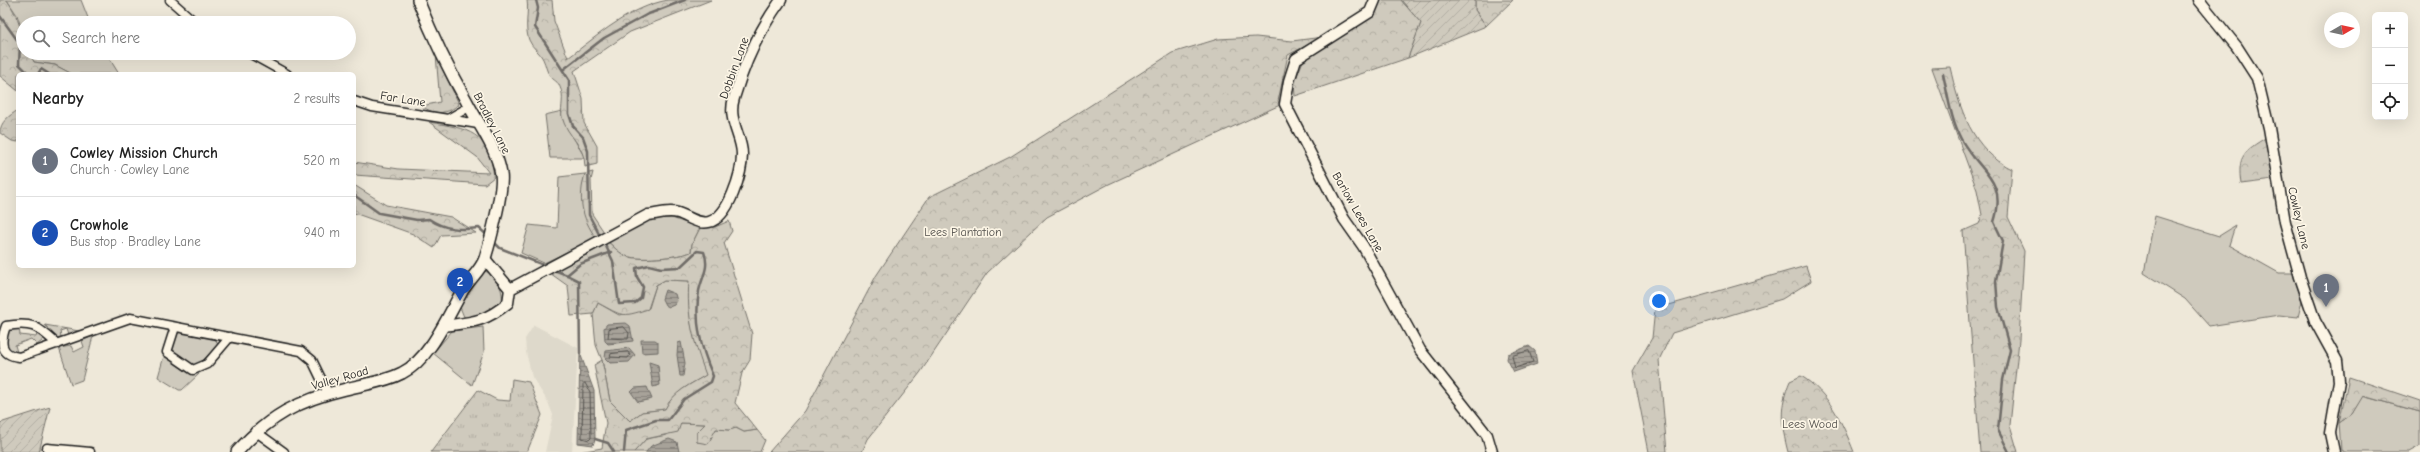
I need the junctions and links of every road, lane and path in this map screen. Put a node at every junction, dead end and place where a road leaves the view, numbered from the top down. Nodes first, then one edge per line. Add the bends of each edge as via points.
1 (170, 0) edge
2 (418, 0) edge
3 (781, 0) edge
4 (1375, 0) edge
5 (2199, 0) edge
6 (188, 16) edge
7 (262, 60) edge
8 (283, 72) edge
9 (356, 102) edge
10 (469, 107) junction
11 (448, 119) junction
12 (478, 124) junction
13 (485, 259) junction
14 (510, 289) junction
15 (444, 326) junction
16 (175, 327) junction
17 (230, 337) junction
18 (57, 344) junction
19 (328, 393) junction
20 (255, 431) junction
21 (47, 448) dead end
22 (90, 452) edge
23 (237, 452) edge
24 (284, 452) edge
25 (1492, 452) edge
26 (2334, 452) edge

1 - 6 street
2 - 10 main road, Bradley Lane via 432,35
3 - 14 street, Dobbin Lane via 765,23 734,100 735,129 742,154 735,187 721,216 710,222 700,222 678,213 648,215
4 - 25 street, Barlow Lees Lane via 1370,12 1296,59 1285,104 1344,219 1362,246 1420,350 1487,435
5 - 26 street, Cowley Lane via 2237,47 2257,78 2285,222 2300,277 2314,321 2337,361 2339,381 2330,433
7 - 8 street
9 - 11 street, Far Lane via 372,107
10 - 11 street
10 - 12 main road, Bradley Lane
11 - 12 street, Far Lane
12 - 13 main road, Bradley Lane via 502,175
13 - 14 street
13 - 15 main road, Bradley Lane via 462,291
14 - 15 street via 508,303 496,313 479,321
15 - 19 main road, Valley Road via 412,367 401,374
16 - 17 street
16 - 17 street via 167,352 193,370 207,364
16 - 18 street via 130,318
17 - 19 street via 300,351 312,360
18 - 18 street via 38,326 19,324 6,326 1,340 3,349 9,356 17,357
19 - 20 main road, Valley Road via 273,418
20 - 23 main road, Valley Road
20 - 24 street
21 - 22 street

